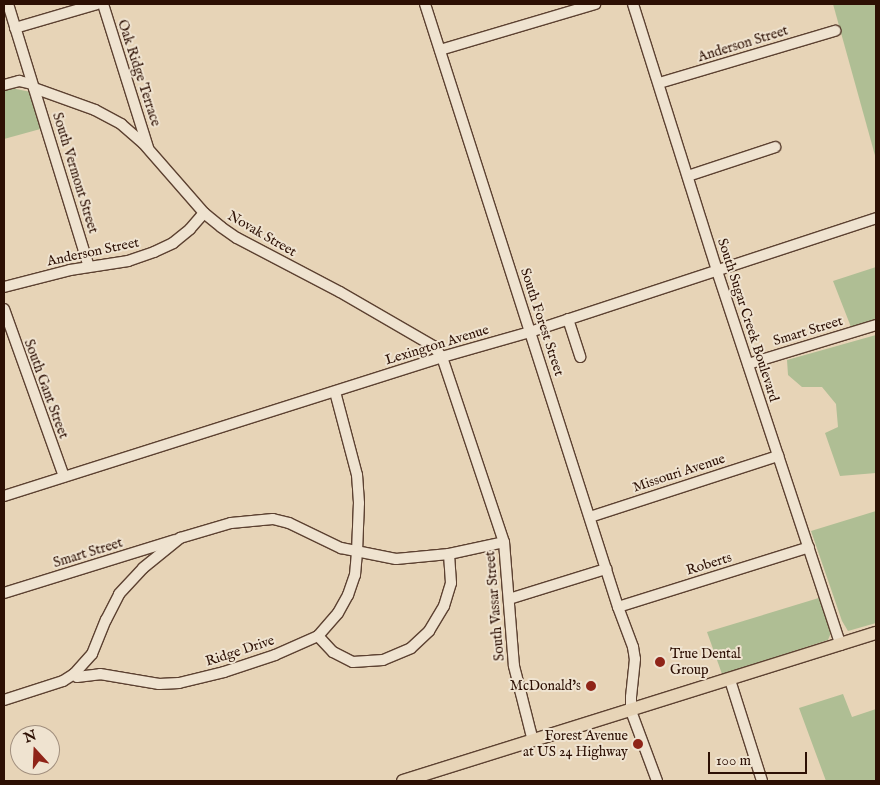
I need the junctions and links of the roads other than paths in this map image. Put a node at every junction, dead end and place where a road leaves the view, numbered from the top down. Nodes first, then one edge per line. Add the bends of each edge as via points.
1 (8, 4) edge
2 (97, 4) edge
3 (103, 4) edge
4 (425, 4) edge
5 (595, 4) edge
6 (633, 4) edge
7 (16, 28) junction
8 (835, 31) dead end
9 (440, 50) junction
10 (659, 83) junction
11 (4, 85) edge
12 (33, 86) junction
13 (775, 147) dead end
14 (149, 151) junction
15 (688, 176) junction
16 (204, 213) junction
17 (876, 218) edge
18 (89, 268) junction
19 (717, 271) junction
20 (4, 288) edge
21 (4, 309) edge
22 (568, 319) junction
23 (876, 325) edge
24 (530, 332) junction
25 (442, 357) junction
26 (580, 357) dead end
27 (748, 364) junction
28 (335, 392) junction
29 (778, 456) junction
30 (64, 477) junction
31 (4, 496) edge
32 (590, 517) junction
33 (180, 538) junction
34 (504, 542) junction
35 (809, 547) junction
36 (356, 552) junction
37 (449, 554) junction
38 (606, 569) junction
39 (4, 593) edge
40 (509, 598) junction
41 (618, 607) junction
42 (876, 633) edge
43 (318, 636) junction
44 (841, 644) junction
45 (74, 674) junction
46 (730, 680) junction
47 (4, 700) edge
48 (631, 711) junction
49 (532, 741) junction
50 (403, 781) edge
51 (657, 781) edge
52 (762, 781) edge

1 - 7 street, South Vermont Street
2 - 7 street
3 - 14 street, Oak Ridge Terrace
4 - 9 street, South Forest Street
5 - 9 street
6 - 10 street, South Sugar Creek Boulevard
7 - 12 street, South Vermont Street
8 - 10 street, Anderson Street
9 - 24 street, South Forest Street
10 - 15 street, South Sugar Creek Boulevard
11 - 12 street, Novak Street via 19,81
12 - 14 street, Novak Street via 95,110 121,124
12 - 18 street, South Vermont Street
13 - 15 street
14 - 16 street, Novak Street
15 - 19 street, South Sugar Creek Boulevard
16 - 18 street, Anderson Street via 173,243 128,261
16 - 25 street, Novak Street via 237,238 433,346
17 - 19 street, Lexington Avenue
18 - 20 street, Anderson Street
19 - 22 street, Lexington Avenue
19 - 27 street, South Sugar Creek Boulevard
21 - 30 street, South Gant Street
22 - 24 street, Lexington Avenue
22 - 26 street
23 - 27 street, Smart Street
24 - 25 street, Lexington Avenue
24 - 32 street, South Forest Street
25 - 28 street, Lexington Avenue
25 - 34 street, South Vassar Street
27 - 29 street, South Sugar Creek Boulevard
28 - 30 street, Lexington Avenue
28 - 36 street, Ridge Drive via 357,475
29 - 32 street, Missouri Avenue
29 - 35 street, South Sugar Creek Boulevard
30 - 31 street, Lexington Avenue
32 - 38 street, South Forest Street
33 - 36 street, Smart Street via 231,523 273,519
33 - 39 street, Smart Street
33 - 45 street via 143,568 120,594 92,654
34 - 37 street, Smart Street
34 - 40 street, South Vassar Street
35 - 41 street, Roberts
35 - 44 street, South Sugar Creek Boulevard
36 - 37 street, Smart Street via 396,559
36 - 43 street, Ridge Drive via 348,595 338,614
37 - 43 street via 451,583 444,606 430,631 411,648 383,660 353,662 333,652
38 - 40 street
38 - 41 street, South Forest Street
40 - 49 street, South Vassar Street via 514,666
41 - 48 street, South Forest Street via 636,658
42 - 44 main road
43 - 45 street, Ridge Drive via 275,655 179,683 159,684 100,674 77,677
44 - 46 main road
45 - 47 street via 63,681
46 - 48 main road
46 - 52 street
48 - 49 main road
48 - 51 street
49 - 50 main road

